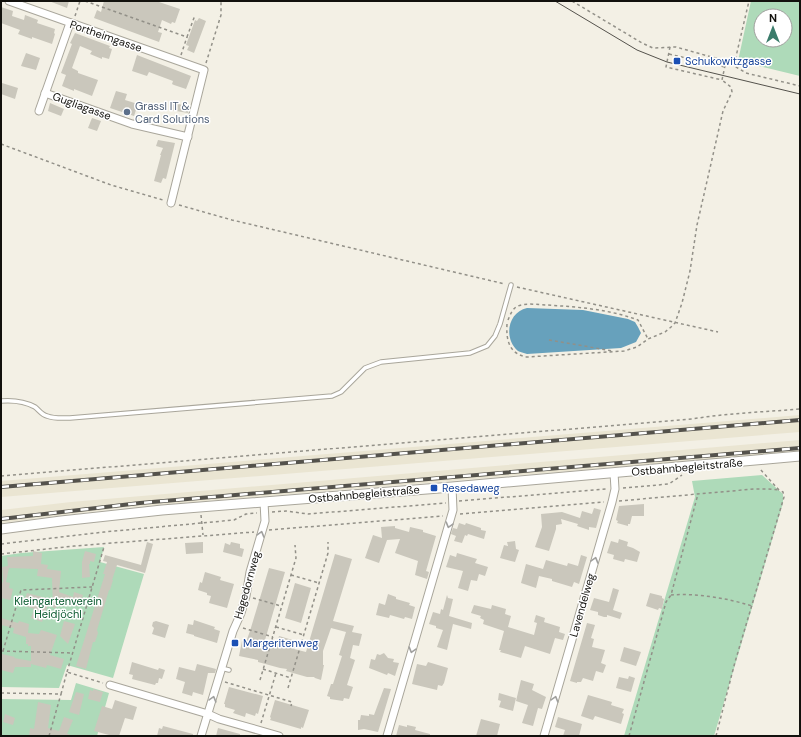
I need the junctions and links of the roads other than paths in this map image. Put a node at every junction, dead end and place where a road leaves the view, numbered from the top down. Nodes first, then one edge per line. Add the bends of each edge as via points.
1 (9, 1) edge
2 (70, 23) junction
3 (45, 93) junction
4 (38, 111) dead end
5 (188, 136) junction
6 (171, 203) road end
7 (511, 285) road end
8 (1, 401) edge
9 (800, 456) edge
10 (614, 473) junction
11 (452, 487) junction
12 (264, 502) junction
13 (1, 529) edge
14 (110, 684) road end
15 (208, 714) junction
16 (202, 736) edge
17 (279, 736) edge
18 (387, 736) edge
19 (544, 736) edge

1 - 2 street, Portheimgasse
2 - 3 street
2 - 5 street, Portheimgasse via 204,70
3 - 4 street
3 - 5 street, Gugliagasse via 132,124
5 - 6 street
7 - 8 lane via 500,324 487,346 470,353 381,362 365,368 341,392 332,396 70,418 45,416 22,402
9 - 10 street, Ostbahnbegleitstraße
10 - 11 street, Ostbahnbegleitstraße
19 -> 10 street, Lavendelweg via 617,489
11 - 12 street, Ostbahnbegleitstraße
11 -> 18 street via 456,502
12 - 13 street, Ostbahnbegleitstraße via 154,511
15 -> 12 street, Hagedornweg via 225,669 235,625 246,596 250,572 265,521 261,512
14 - 15 street
15 - 16 street, Hagedornweg
15 - 17 street

